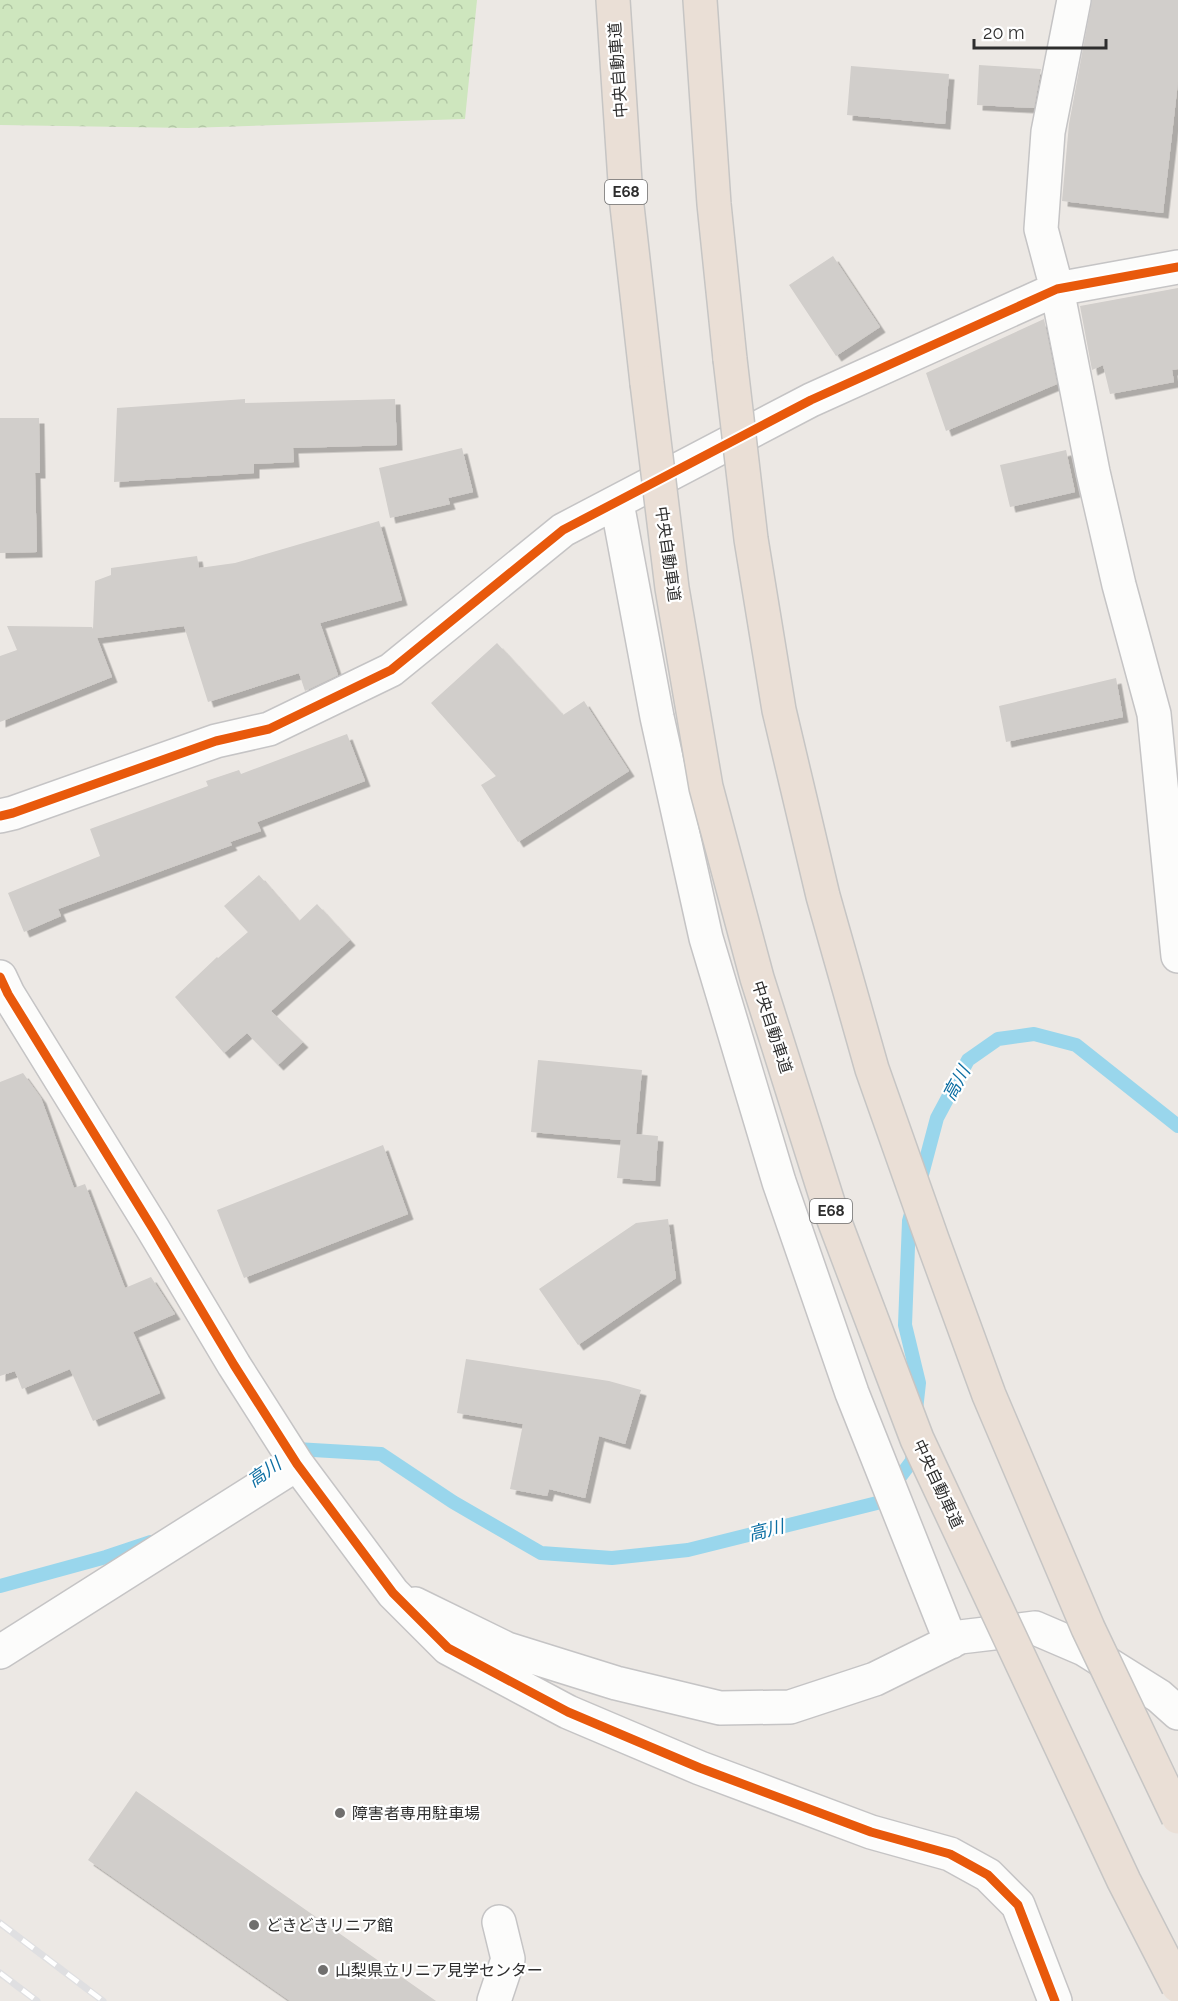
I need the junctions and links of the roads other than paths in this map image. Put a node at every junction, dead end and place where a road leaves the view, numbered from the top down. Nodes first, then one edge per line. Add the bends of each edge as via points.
1 (614, 0) edge
2 (700, 0) edge
3 (1074, 0) edge
4 (1178, 267) edge
5 (1057, 289) junction
6 (616, 503) junction
7 (0, 816) edge
8 (1178, 956) edge
9 (0, 977) edge
10 (297, 1464) junction
11 (393, 1593) junction
12 (951, 1642) junction
13 (0, 1652) edge
14 (1178, 1713) edge
15 (1178, 1817) edge
16 (499, 1922) dead end
17 (1178, 1986) edge
18 (494, 2001) edge
19 (1055, 2001) edge

1 - 17 highway, 中央自動車道 / E68, bridge via 626,197 672,588 706,786 757,978 831,1212 917,1439 1124,1881
2 - 15 highway, bridge via 714,204 751,539 779,710 823,897 872,1069 989,1395 1088,1628
3 - 5 street via 1048,132 1041,229
4 - 5 street
5 - 6 street via 811,400
5 - 8 street via 1093,472 1154,714
6 - 7 street via 563,530 391,669 268,729 216,741
6 - 12 street via 657,717 706,938 779,1182 852,1393
9 - 10 street
10 - 11 street
10 - 13 street
11 - 12 street via 507,1649 616,1683 720,1708 790,1707 875,1679
11 - 19 street via 448,1648 568,1712 700,1768 871,1832 950,1854 988,1875 1018,1905
12 - 14 street via 960,1637 1035,1628 1084,1649 1159,1696
16 - 18 street via 508,1959

